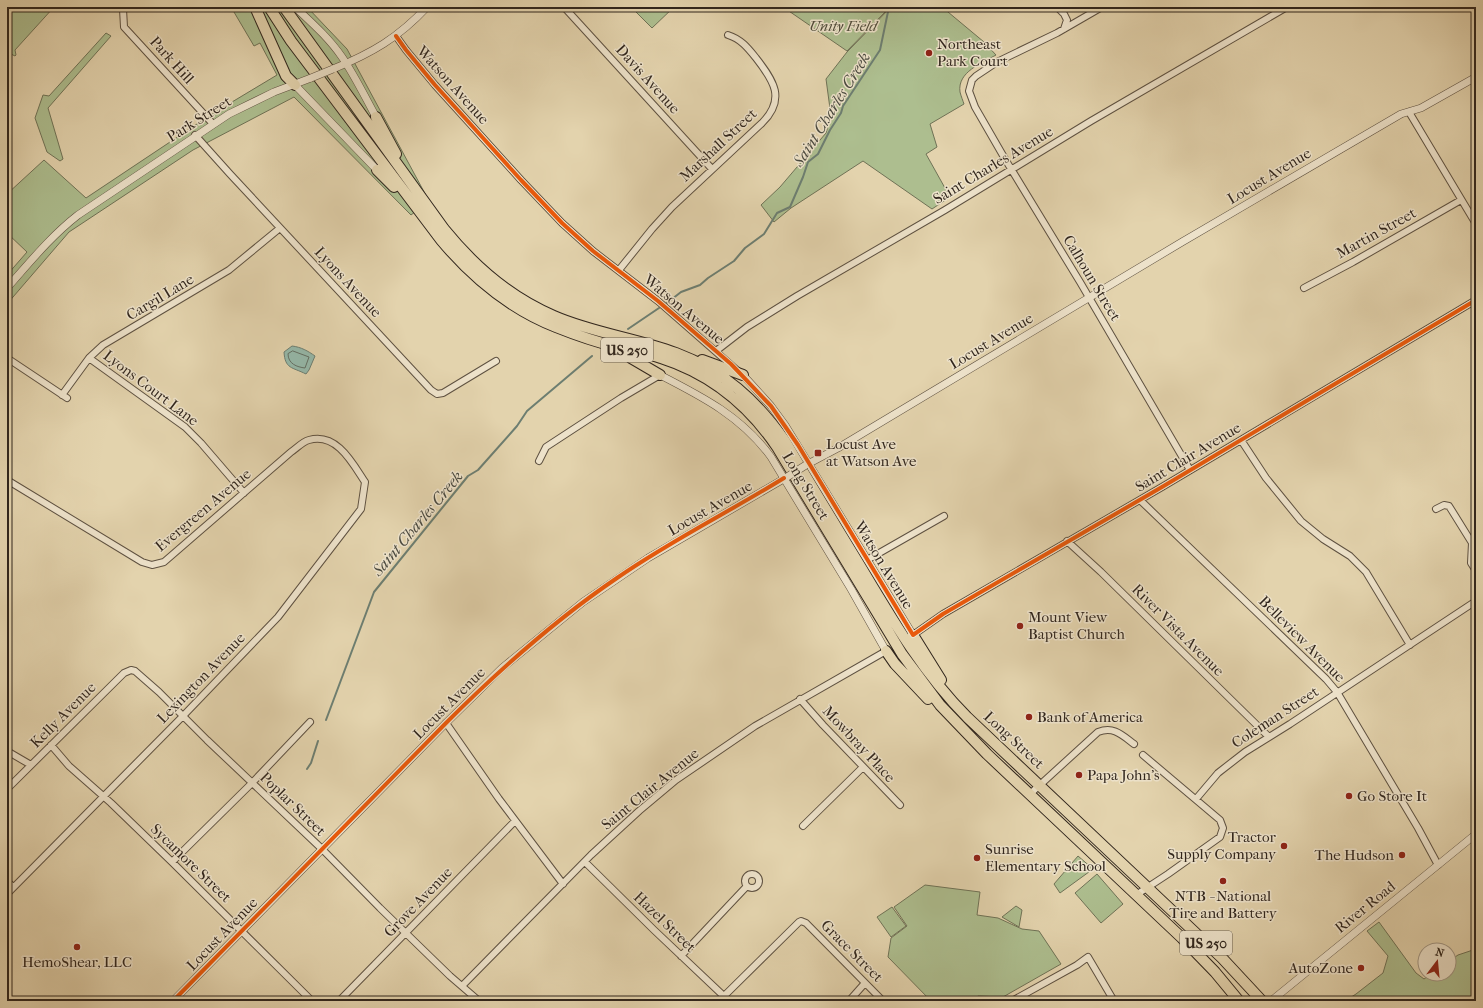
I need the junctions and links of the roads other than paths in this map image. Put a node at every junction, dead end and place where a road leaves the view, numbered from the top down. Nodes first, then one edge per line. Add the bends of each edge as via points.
1 (255, 7) edge
2 (269, 7) edge
3 (284, 7) edge
4 (295, 7) edge
5 (427, 7) edge
6 (564, 7) edge
7 (1057, 7) edge
8 (1102, 7) edge
9 (1287, 7) edge
10 (1364, 7) edge
11 (1384, 7) edge
12 (123, 9) dead end
13 (1064, 29) junction
14 (728, 35) dead end
15 (396, 36) junction
16 (346, 64) junction
17 (1476, 77) edge
18 (295, 84) junction
19 (1409, 112) junction
20 (376, 117) joint
21 (213, 124) junction
22 (196, 135) junction
23 (712, 169) junction
24 (1012, 169) junction
25 (377, 170) joint
26 (417, 192) junction
27 (1461, 200) junction
28 (421, 214) junction
29 (1476, 224) edge
30 (280, 228) junction
31 (619, 270) junction
32 (7, 288) edge
33 (1304, 288) dead end
34 (1089, 298) junction
35 (1476, 300) edge
36 (615, 347) junction
37 (716, 351) junction
38 (676, 353) junction
39 (7, 358) edge
40 (89, 358) junction
41 (496, 361) dead end
42 (660, 375) junction
43 (743, 376) junction
44 (1241, 440) junction
45 (349, 457) joint
46 (539, 461) dead end
47 (808, 464) junction
48 (1190, 470) junction
49 (785, 477) junction
50 (7, 480) edge
51 (244, 493) junction
52 (1140, 500) junction
53 (1436, 509) dead end
54 (944, 516) dead end
55 (1067, 541) junction
56 (867, 560) junction
57 (1476, 571) edge
58 (1476, 601) edge
59 (913, 635) junction
60 (1410, 645) junction
61 (886, 651) junction
62 (142, 676) joint
63 (1337, 692) junction
64 (800, 700) junction
65 (183, 716) junction
66 (967, 717) junction
67 (954, 721) junction
68 (310, 722) dead end
69 (446, 723) junction
70 (1269, 737) junction
71 (1134, 744) dead end
72 (51, 745) junction
73 (7, 750) edge
74 (1143, 755) dead end
75 (31, 765) junction
76 (863, 767) junction
77 (252, 783) junction
78 (1040, 785) junction
79 (7, 789) edge
80 (1030, 794) junction
81 (104, 796) junction
82 (1196, 798) junction
83 (900, 805) dead end
84 (515, 821) junction
85 (803, 826) dead end
86 (1476, 834) edge
87 (322, 849) junction
88 (172, 862) junction
89 (584, 862) junction
90 (1438, 865) junction
91 (7, 881) edge
92 (563, 884) junction
93 (747, 886) dead end
94 (13, 887) junction
95 (1148, 887) junction
96 (7, 894) edge
97 (1136, 894) junction
98 (242, 931) junction
99 (406, 932) junction
100 (681, 956) junction
101 (866, 983) junction
102 (462, 986) junction
103 (724, 996) junction
104 (172, 1001) edge
105 (312, 1001) edge
106 (339, 1001) edge
107 (479, 1001) edge
108 (719, 1001) edge
109 (729, 1001) edge
110 (849, 1001) edge
111 (884, 1001) edge
112 (1012, 1001) edge
113 (1114, 1001) edge
114 (1239, 1001) edge
115 (1262, 1001) edge
116 (1271, 1001) edge

1 - 18 highway via 286,76
2 - 28 highway, US 250 via 291,41
3 - 26 highway, US 250
4 - 16 street via 330,41
5 - 15 street, Park Street
6 - 23 street, Davis Avenue
7 - 13 street via 1067,20
8 - 13 street
9 - 24 street, Saint Charles Avenue
10 - 11 street
12 - 21 street, Park Hill via 124,27
13 - 24 street, Calhoun Street via 998,62 976,76 970,85 972,100
14 - 23 street, Marshall Street via 741,41 769,74 774,86 774,103 767,118
15 - 16 street, Park Street
15 - 31 street, Watson Avenue via 435,85 521,180 574,234
16 - 18 street, Park Street, bridge
16 - 20 street
17 - 19 street, Locust Avenue
18 - 21 street, Park Street via 251,102
18 - 25 street
19 - 27 street
19 - 34 street, Locust Avenue via 1394,118
20 - 26 highway
21 - 22 street, Park Street
22 - 30 street, Lyons Avenue
22 - 32 street, Park Street via 61,228
23 - 31 street, Marshall Street via 672,207
24 - 34 street, Calhoun Street
24 - 37 street, Saint Charles Avenue via 773,310
25 - 28 highway
26 - 38 highway, US 250 via 444,229 473,262 516,296 572,324
27 - 29 street
27 - 33 street, Martin Street
28 - 36 highway, US 250 via 455,257 502,298 555,327
30 - 40 street, Cargil Lane via 228,270 103,346
30 - 41 street, Lyons Avenue via 437,394 443,393
31 - 37 street, Watson Avenue
34 - 47 street, Locust Avenue
34 - 48 street, Calhoun Street
35 - 44 street, Saint Clair Avenue
36 - 42 highway
36 - 67 highway, US 250 via 660,358 694,371 726,391 754,416 777,447 902,654
37 - 43 street, Watson Avenue
38 - 43 highway via 716,364
38 - 66 highway, US 250 via 728,380 757,406 773,425 914,653 941,689
39 - 40 street, Cargil Lane via 64,397
40 - 51 street, Lyons Court Lane via 185,427
42 - 46 street via 546,447
42 - 49 street, Long Street via 707,400 753,434
43 - 47 street, Watson Avenue via 771,406
44 - 48 street, Saint Clair Avenue
44 - 60 street via 1266,478 1301,521 1350,556 1366,572
45 - 51 street, Evergreen Avenue via 328,440 308,440
45 - 65 street, Lexington Avenue via 365,482 361,509 278,617
47 - 49 street, Locust Avenue, bridge
47 - 56 street, Watson Avenue
48 - 52 street, Saint Clair Avenue
49 - 61 street, Long Street
49 - 69 street, Locust Avenue via 648,558 589,598 502,668
50 - 51 street, Evergreen Avenue via 142,562 152,565 164,562
52 - 55 street, Saint Clair Avenue
52 - 63 street, Belleview Avenue
53 - 57 street via 1444,505 1449,506 1472,543 1471,563
54 - 56 street
55 - 59 street, Saint Clair Avenue via 943,614
55 - 70 street, River Vista Avenue
56 - 59 street, Watson Avenue
58 - 60 street, Coleman Street
59 - 66 highway via 943,683 959,701
60 - 63 street, Coleman Street
61 - 64 street, Saint Clair Avenue
61 - 67 highway via 923,695
62 - 65 street, Poplar Street
62 - 72 street, Kelly Avenue via 131,670 124,673
63 - 70 street, Coleman Street
63 - 90 street, Belleview Avenue
64 - 76 street, Mowbray Place
64 - 89 street, Saint Clair Avenue via 755,726 676,780
65 - 77 street, Poplar Street
65 - 81 street, Lexington Avenue
66 - 78 highway, Long Street / US 250
67 - 80 highway, US 250
68 - 77 street
69 - 84 street
69 - 87 street, Locust Avenue
70 - 82 street, Coleman Street via 1231,762
71 - 78 street via 1115,730 1098,732
72 - 75 street, Kelly Avenue
72 - 81 street, Sycamore Street via 69,766
73 - 75 street
74 - 82 street
75 - 79 street, Kelly Avenue
76 - 83 street, Mowbray Place
76 - 85 street
77 - 87 street, Poplar Street
77 - 88 street
78 - 80 street
78 - 95 highway, US 250
80 - 97 highway, US 250
81 - 88 street, Sycamore Street
81 - 94 street, Lexington Avenue
82 - 95 street via 1220,820 1222,833 1194,856
84 - 92 street
84 - 99 street, Grove Avenue
86 - 90 street, River Road
87 - 98 street, Locust Avenue
87 - 99 street, Poplar Street
88 - 98 street, Sycamore Street
89 - 92 street, Saint Clair Avenue
89 - 100 street, Hazel Street
90 - 116 street, River Road
91 - 94 street
92 - 102 street, Saint Clair Avenue
93 - 100 street
94 - 96 street, Lexington Avenue
95 - 97 street
95 - 115 highway, US 250 via 1222,958
97 - 114 highway, US 250 via 1215,972
98 - 104 street, Locust Avenue
98 - 105 street, Sycamore Street
99 - 102 street, Poplar Street
99 - 106 street, Grove Avenue
100 - 103 street, Hazel Street
101 - 103 street, Grace Street via 804,922 799,922
101 - 110 street
101 - 111 street, Grace Street
102 - 107 street, Poplar Street
103 - 108 street, Grace Street
103 - 109 street, Hazel Street
112 - 113 street via 1078,966 1088,957

